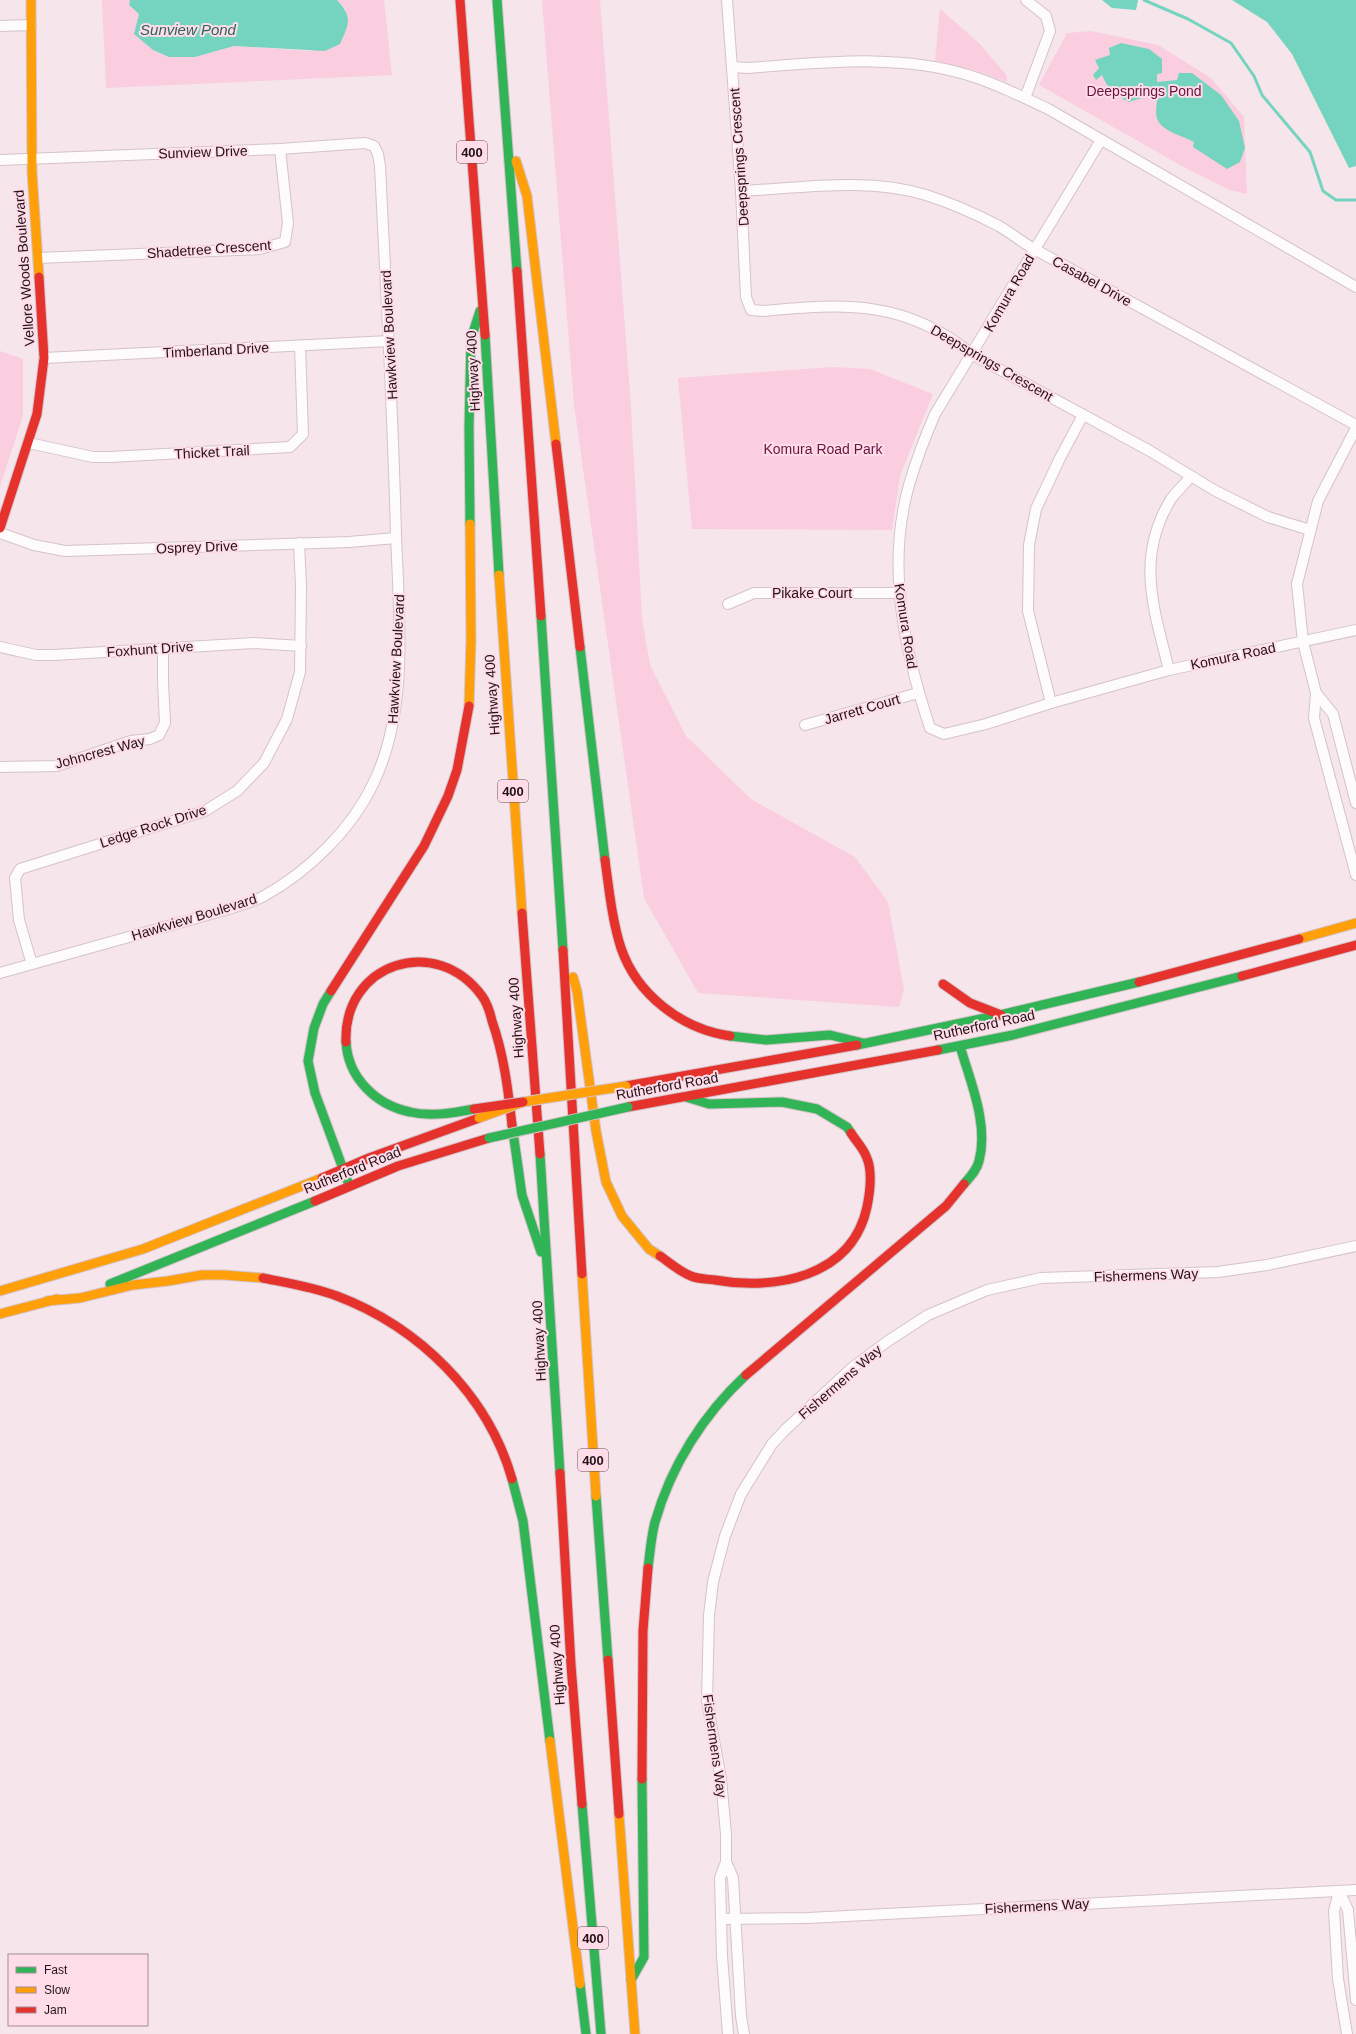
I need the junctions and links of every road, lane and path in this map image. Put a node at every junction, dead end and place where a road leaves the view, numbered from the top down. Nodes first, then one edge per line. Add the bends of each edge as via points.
1 (31, 0) edge
2 (460, 0) edge
3 (497, 0) edge
4 (727, 0) edge
5 (1026, 0) edge
6 (31, 25) junction
7 (0, 26) edge
8 (733, 67) junction
9 (1025, 98) junction
10 (507, 129) junction
11 (1101, 140) junction
12 (374, 146) joint
13 (280, 149) junction
14 (31, 158) junction
15 (0, 160) edge
16 (742, 191) junction
17 (1034, 249) junction
18 (38, 258) junction
19 (1356, 287) edge
20 (483, 303) junction
21 (389, 341) junction
22 (300, 346) junction
23 (972, 355) junction
24 (44, 358) junction
25 (1084, 415) junction
26 (1356, 426) edge
27 (29, 443) junction
28 (1191, 476) junction
29 (0, 528) edge
30 (1310, 530) junction
31 (0, 533) edge
32 (396, 538) junction
33 (300, 543) junction
34 (898, 593) junction
35 (728, 604) dead end
36 (1356, 630) edge
37 (1303, 642) junction
38 (301, 646) junction
39 (0, 647) edge
40 (163, 648) junction
41 (1170, 670) junction
42 (918, 693) junction
43 (1316, 693) junction
44 (1051, 703) junction
45 (805, 725) dead end
46 (0, 767) edge
47 (1356, 803) edge
48 (1356, 875) edge
49 (1356, 923) edge
50 (562, 939) junction
51 (1356, 945) edge
52 (32, 964) junction
53 (0, 973) edge
54 (943, 984) dead end
55 (1001, 1015) junction
56 (954, 1036) junction
57 (863, 1043) junction
58 (686, 1097) junction
59 (523, 1102) junction
60 (342, 1169) junction
61 (349, 1185) junction
62 (1356, 1246) edge
63 (549, 1278) junction
64 (0, 1291) edge
65 (48, 1301) junction
66 (0, 1314) edge
67 (726, 1862) junction
68 (1356, 1890) edge
69 (1339, 1891) junction
70 (721, 1919) junction
71 (735, 1919) junction
72 (631, 1980) junction
73 (1356, 2000) edge
74 (586, 2034) edge
75 (602, 2034) edge
76 (635, 2034) edge
77 (728, 2034) edge
78 (744, 2034) edge
79 (1348, 2034) edge

1 - 6 main road, Vellore Woods Boulevard
2 - 20 main road, Highway 400 / 400
3 - 10 main road, 400
4 - 8 street
5 - 9 street via 1046,16 1050,31
6 - 7 street
6 - 14 main road, Vellore Woods Boulevard
8 - 9 street, Deepsprings Crescent via 876,61 920,65 968,75 1011,90
8 - 16 street, Deepsprings Crescent
9 - 11 street, Deepsprings Crescent
10 - 50 main road, 400
10 - 57 main road via 527,196 606,869 614,920 622,950 646,989 667,1010 687,1023 715,1033 741,1038 767,1040 831,1035
11 - 17 street, Komura Road
11 - 19 street, Deepsprings Crescent
12 - 13 street, Sunview Drive via 366,143
12 - 21 street, Hawkview Boulevard via 380,166
13 - 14 street, Sunview Drive
13 - 18 street, Shadetree Crescent via 288,223 285,242 260,249
14 - 15 street, Sunview Drive
14 - 18 main road, Vellore Woods Boulevard
16 - 17 street, Casabel Drive via 860,185 892,188 925,195 965,210 1000,226
16 - 23 street, Deepsprings Crescent via 746,298 751,310 847,306 872,308 911,318 953,340
17 - 23 street, Komura Road
17 - 26 street, Casabel Drive
18 - 24 main road, Vellore Woods Boulevard
20 - 60 main road via 471,339 470,701 457,770 448,796 424,846 323,1004 314,1028 308,1061 315,1093
20 - 63 main road, Highway 400 / 400 via 510,753
21 - 22 street, Timberland Drive
21 - 32 street, Hawkview Boulevard
22 - 24 street, Timberland Drive
22 - 27 street, Thicket Trail via 303,434 290,447 106,457
23 - 25 street, Deepsprings Crescent
23 - 34 street, Komura Road via 935,414 917,459 903,515
24 - 27 main road, Vellore Woods Boulevard via 37,414
25 - 28 street, Deepsprings Crescent
25 - 44 street via 1060,458 1036,510 1029,545 1028,611
26 - 30 street via 1318,501
27 - 29 main road, Vellore Woods Boulevard
28 - 30 street, Deepsprings Crescent via 1268,517
28 - 41 street via 1172,499 1160,523 1151,553 1150,582
30 - 37 street via 1297,584
31 - 33 street, Osprey Drive via 34,545 65,551
32 - 33 street, Osprey Drive
32 - 52 street, Hawkview Boulevard via 400,594 395,712 391,735 374,783 347,825 310,864 262,897 229,909
33 - 38 street, Ledge Rock Drive
34 - 35 street, Pikake Court via 754,593
34 - 42 street, Komura Road via 910,664
36 - 37 street, Komura Road
37 - 41 street, Komura Road
37 - 43 street
38 - 40 street, Foxhunt Drive via 254,643
38 - 52 street, Ledge Rock Drive via 300,672 287,719 264,763 237,791 204,811 20,869 15,878 19,920
39 - 40 street, Foxhunt Drive via 36,655
40 - 46 street, Johncrest Way via 165,723 159,735 150,739 131,741 57,766
41 - 44 street, Komura Road
42 - 44 street, Komura Road via 930,728 944,734 986,724
42 - 45 street, Jarrett Court
43 - 47 street via 1333,714
43 - 48 street via 1314,718
49 - 55 main road, Rutherford Road
50 - 58 main road via 577,991 596,1131 606,1182 622,1216 649,1249 690,1276 729,1284 770,1284 804,1276 831,1263 852,1243 865,1216 871,1187 867,1157 847,1127 817,1109 789,1104 709,1104
50 - 72 main road, 400 via 595,1488
51 - 56 main road, Rutherford Road via 1013,1035
52 - 53 street, Hawkview Boulevard
54 - 55 main road via 970,1003
55 - 56 main road, Rutherford Road
56 - 57 main road, Rutherford Road
56 - 58 main road, Rutherford Road
56 - 72 main road via 978,1110 982,1137 979,1161 973,1174 946,1206 766,1356 725,1394 700,1426 670,1482 655,1522 646,1577 643,1631 644,1957
57 - 59 main road, Rutherford Road, bridge via 796,1057
58 - 61 main road, Rutherford Road, bridge via 628,1107 489,1138 398,1166
59 - 60 main road, Rutherford Road, bridge
59 - 63 main road, bridge via 474,1109 426,1114 400,1110 371,1094 359,1082 351,1067 345,1046 350,1006 363,985 381,971 401,963 425,961 444,965 462,975 483,998 498,1034 505,1074 522,1196
60 - 61 main road
60 - 64 main road, Rutherford Road via 143,1249
61 - 65 main road, Rutherford Road via 112,1283
62 - 67 street, Fishermens Way via 1267,1265 1218,1272 1041,1278 987,1290 928,1315 888,1341 853,1367 786,1429 772,1444 741,1494 725,1536 713,1582 709,1615 707,1701 723,1799
63 - 75 main road, Highway 400 / 400 via 571,1665
65 - 66 main road, Rutherford Road
65 - 74 main road via 64,1302 136,1285 202,1275 237,1275 293,1282 334,1293 405,1331 440,1360 466,1391 500,1444 512,1477 523,1521
67 - 70 street, Fishermens Way via 720,1878
67 - 71 street, Fishermens Way via 733,1878
68 - 69 street, Fishermens Way
69 - 71 street, Fishermens Way via 808,1918
69 - 73 street via 1348,1910
69 - 79 street via 1334,1911 1338,1978
70 - 71 street, Fishermens Way
70 - 77 street, Fishermens Way
71 - 78 street, Fishermens Way
72 - 76 main road, 400

